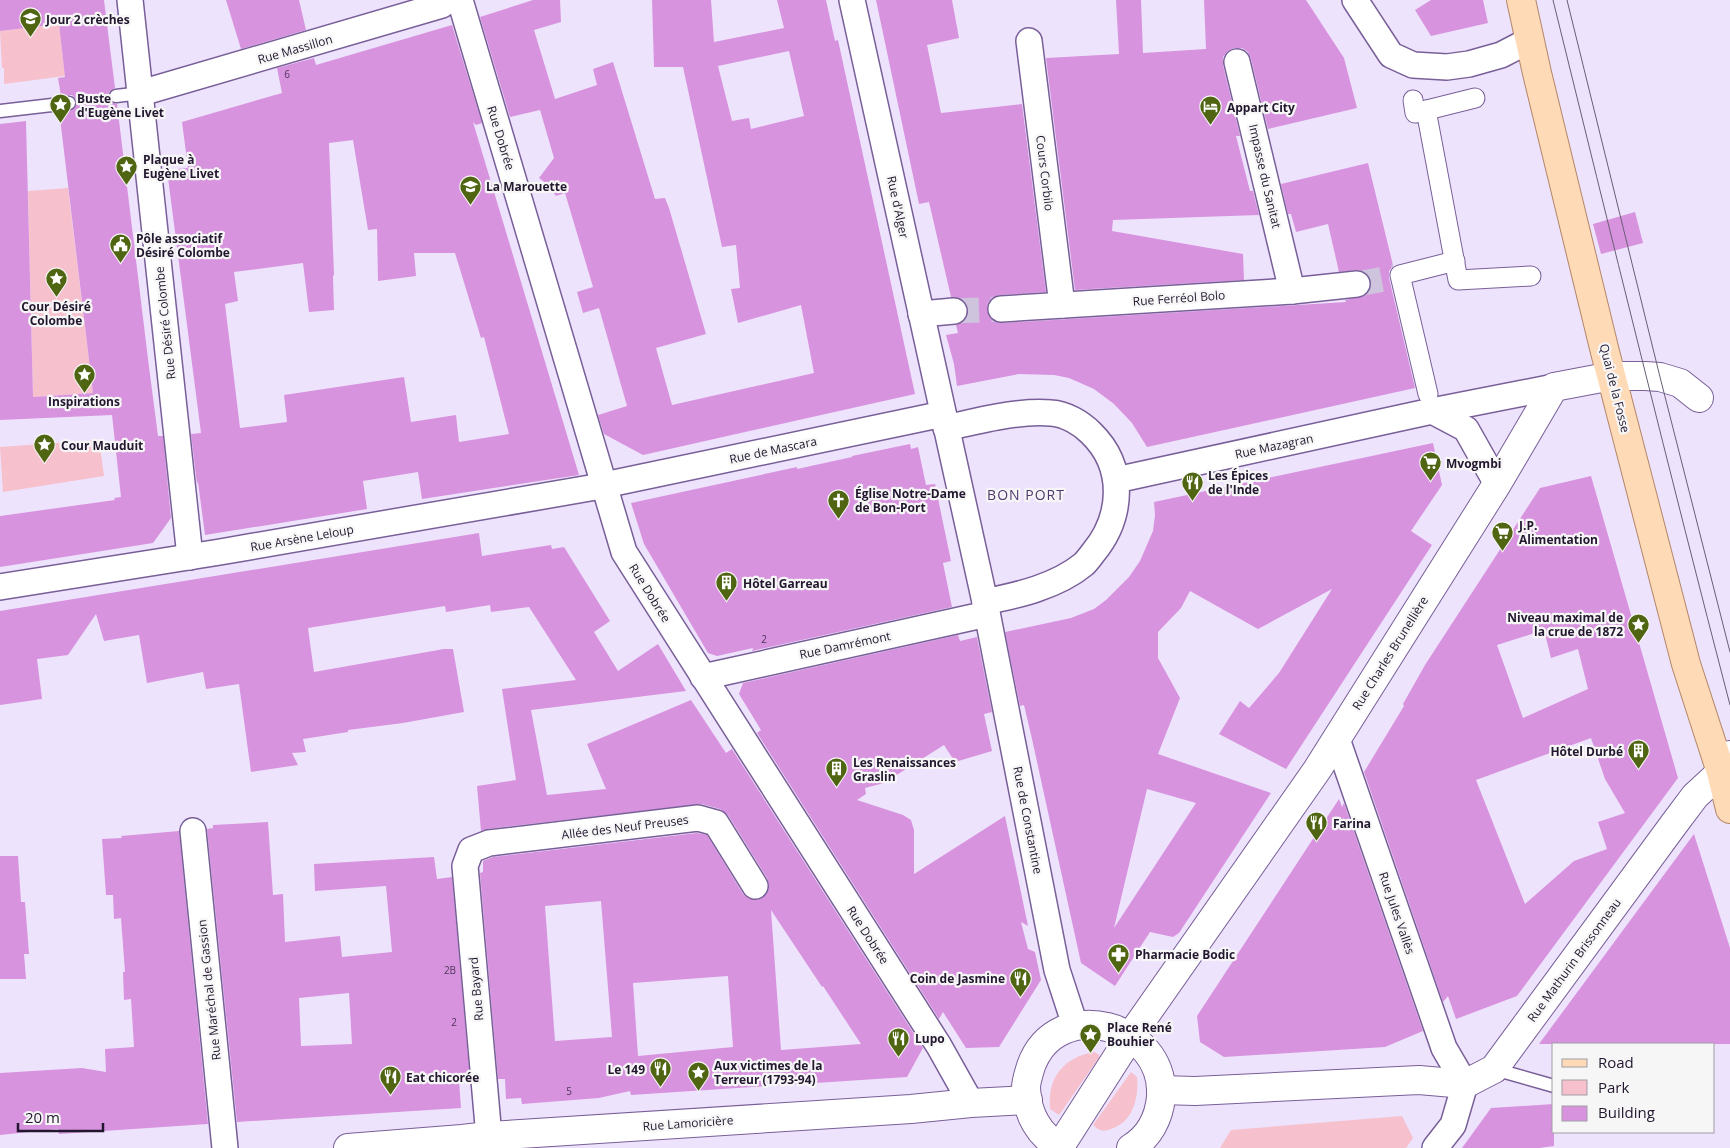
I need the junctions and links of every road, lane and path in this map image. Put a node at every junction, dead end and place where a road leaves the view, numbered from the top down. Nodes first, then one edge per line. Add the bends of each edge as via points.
1 (448, 0) edge
2 (852, 0) edge
3 (1355, 0) edge
4 (1522, 0) edge
5 (135, 1) edge
6 (463, 10) edge
7 (1530, 40) junction
8 (1029, 41) dead end
9 (1237, 62) dead end
10 (141, 93) junction
11 (116, 96) dead end
12 (1475, 98) dead end
13 (69, 102) dead end
14 (0, 111) edge
15 (1455, 261) junction
16 (1531, 276) dead end
17 (1357, 284) tunnel mouth
18 (1292, 291) junction
19 (1062, 305) junction
20 (1001, 309) tunnel mouth
21 (954, 312) tunnel mouth
22 (921, 314) junction
23 (1612, 376) junction
24 (1554, 388) junction
25 (1699, 398) dead end
26 (1430, 403) junction
27 (944, 421) junction
28 (1116, 480) junction
29 (1497, 484) junction
30 (604, 486) junction
31 (190, 557) junction
32 (0, 587) edge
33 (986, 608) junction
34 (703, 677) junction
35 (1337, 739) junction
36 (1726, 763) edge
37 (1730, 809) edge
38 (193, 831) dead end
39 (490, 842) joint
40 (755, 886) dead end
41 (1076, 1025) junction
42 (1130, 1037) junction
43 (1494, 1069) junction
44 (1465, 1084) junction
45 (1552, 1085) edge
46 (1161, 1090) junction
47 (1028, 1100) junction
48 (971, 1103) junction
49 (490, 1142) edge
50 (225, 1148) edge
51 (348, 1148) edge
52 (1060, 1148) edge
53 (1131, 1148) edge
54 (1435, 1148) edge

1 - 10 street, Rue Massillon via 442,6
2 - 22 street, Rue d'Alger
3 - 7 street via 1391,55 1413,65 1447,67 1469,64 1501,55
4 - 7 main road, Quai de la Fosse
5 - 10 street, Rue Désiré Colombe
6 - 30 street, Rue Dobrée
7 - 23 main road, Quai de la Fosse
8 - 19 street, Cours Corbilo
9 - 18 street, Impasse du Sanitat
10 - 11 lane
10 - 31 street, Rue Désiré Colombe
12 - 15 street via 1419,105
13 - 14 lane
15 - 16 street via 1458,280
15 - 26 street via 1400,275
17 - 18 street, Rue Ferréol Bolo
18 - 19 street, Rue Ferréol Bolo
19 - 20 street, Rue Ferréol Bolo
21 - 22 street
22 - 27 street, Rue d'Alger
23 - 24 main road
23 - 25 main road via 1660,378 1680,383
23 - 36 main road, Quai de la Fosse via 1686,664
24 - 26 street, Rue Mazagran
24 - 29 main road, Rue Charles Brunellière
26 - 28 street, Rue Mazagran
26 - 29 street via 1466,429
27 - 28 street, Rue de Mascara via 1052,413 1067,417 1083,425 1099,442 1108,454
27 - 30 street, Rue de Mascara
27 - 33 street, Rue de Constantine
28 - 33 street, Rue Damrémont via 1116,509 1110,528 1084,564 1053,583
29 - 35 main road, Rue Charles Brunellière
30 - 31 street, Rue Arsène Leloup
30 - 34 street, Rue Dobrée via 624,552
31 - 32 street, Rue Arsène Leloup
33 - 34 street, Rue Damrémont
33 - 41 street, Rue de Constantine via 1057,970
34 - 48 street, Rue Dobrée via 939,1046
35 - 42 main road, Rue Charles Brunellière
35 - 44 street, Rue Jules Vallès via 1444,1048
36 - 37 main road, Quai de la Fosse
36 - 43 main road, Rue Mathurin Brissonneau via 1679,817
38 - 50 street, Rue Maréchal de Gassion
39 - 40 street, Allée des Neuf Preuses via 698,818 716,823
39 - 49 street, Rue Bayard via 471,850 465,866
41 - 42 main road via 1098,1025
41 - 47 main road via 1053,1036 1037,1053 1028,1076
42 - 46 main road via 1153,1059
42 - 52 main road, Rue Charles Brunellière
43 - 44 main road, Rue Mathurin Brissonneau
43 - 45 lane
44 - 46 main road via 1419,1080
44 - 54 street via 1453,1124
46 - 53 main road via 1160,1110 1152,1128
47 - 48 main road, Rue Lamoricière
47 - 52 main road via 1038,1128
48 - 49 main road, Rue Lamoricière
49 - 51 main road, Rue Lamoricière via 462,1139

